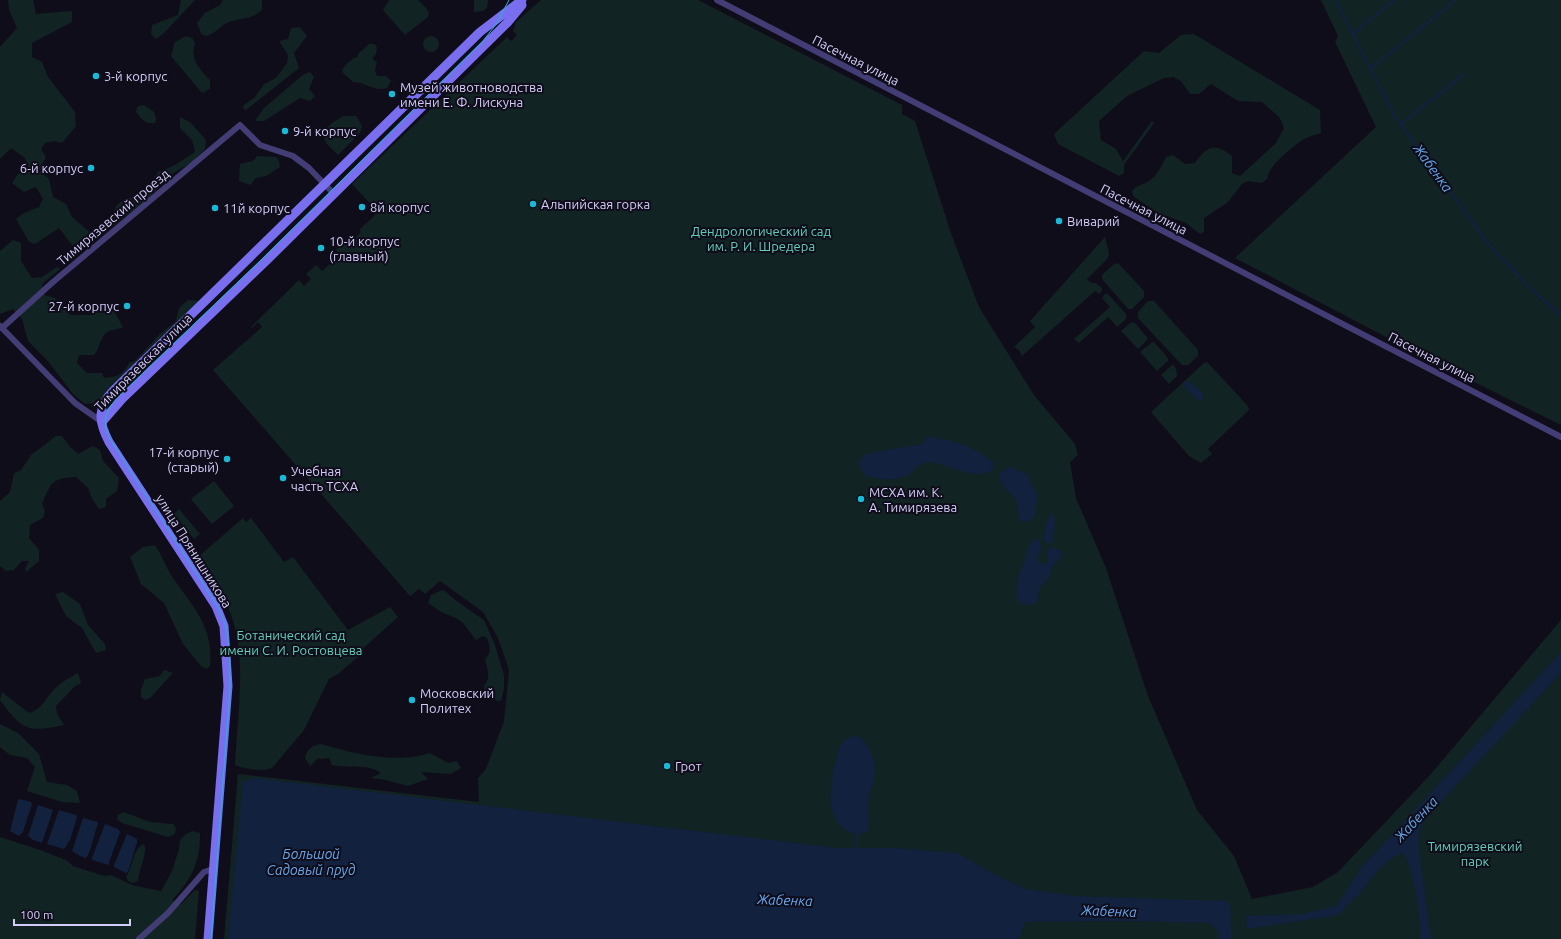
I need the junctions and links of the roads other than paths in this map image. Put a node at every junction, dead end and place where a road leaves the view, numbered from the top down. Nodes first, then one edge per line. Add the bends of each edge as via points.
1 (522, 0) edge
2 (526, 0) edge
3 (717, 0) edge
4 (325, 185) junction
5 (334, 194) junction
6 (1, 327) edge
7 (102, 422) junction
8 (1561, 437) edge
9 (213, 869) junction
10 (139, 939) edge
11 (208, 939) edge

1 - 4 main road, Тимирязевская улица via 480,32
2 - 5 main road, Тимирязевская улица via 507,23
3 - 8 street, Пасечная улица
4 - 5 street
4 - 6 street, Тимирязевский проезд via 293,156 260,145 240,125
4 - 7 main road, Тимирязевская улица via 104,400 101,407
5 - 7 main road, Тимирязевская улица via 122,399
6 - 7 street via 75,403
7 - 9 main road, улица Прянишникова via 109,442 216,606 223,622 228,686
9 - 10 street via 204,872 168,913
9 - 11 main road, улица Прянишникова

